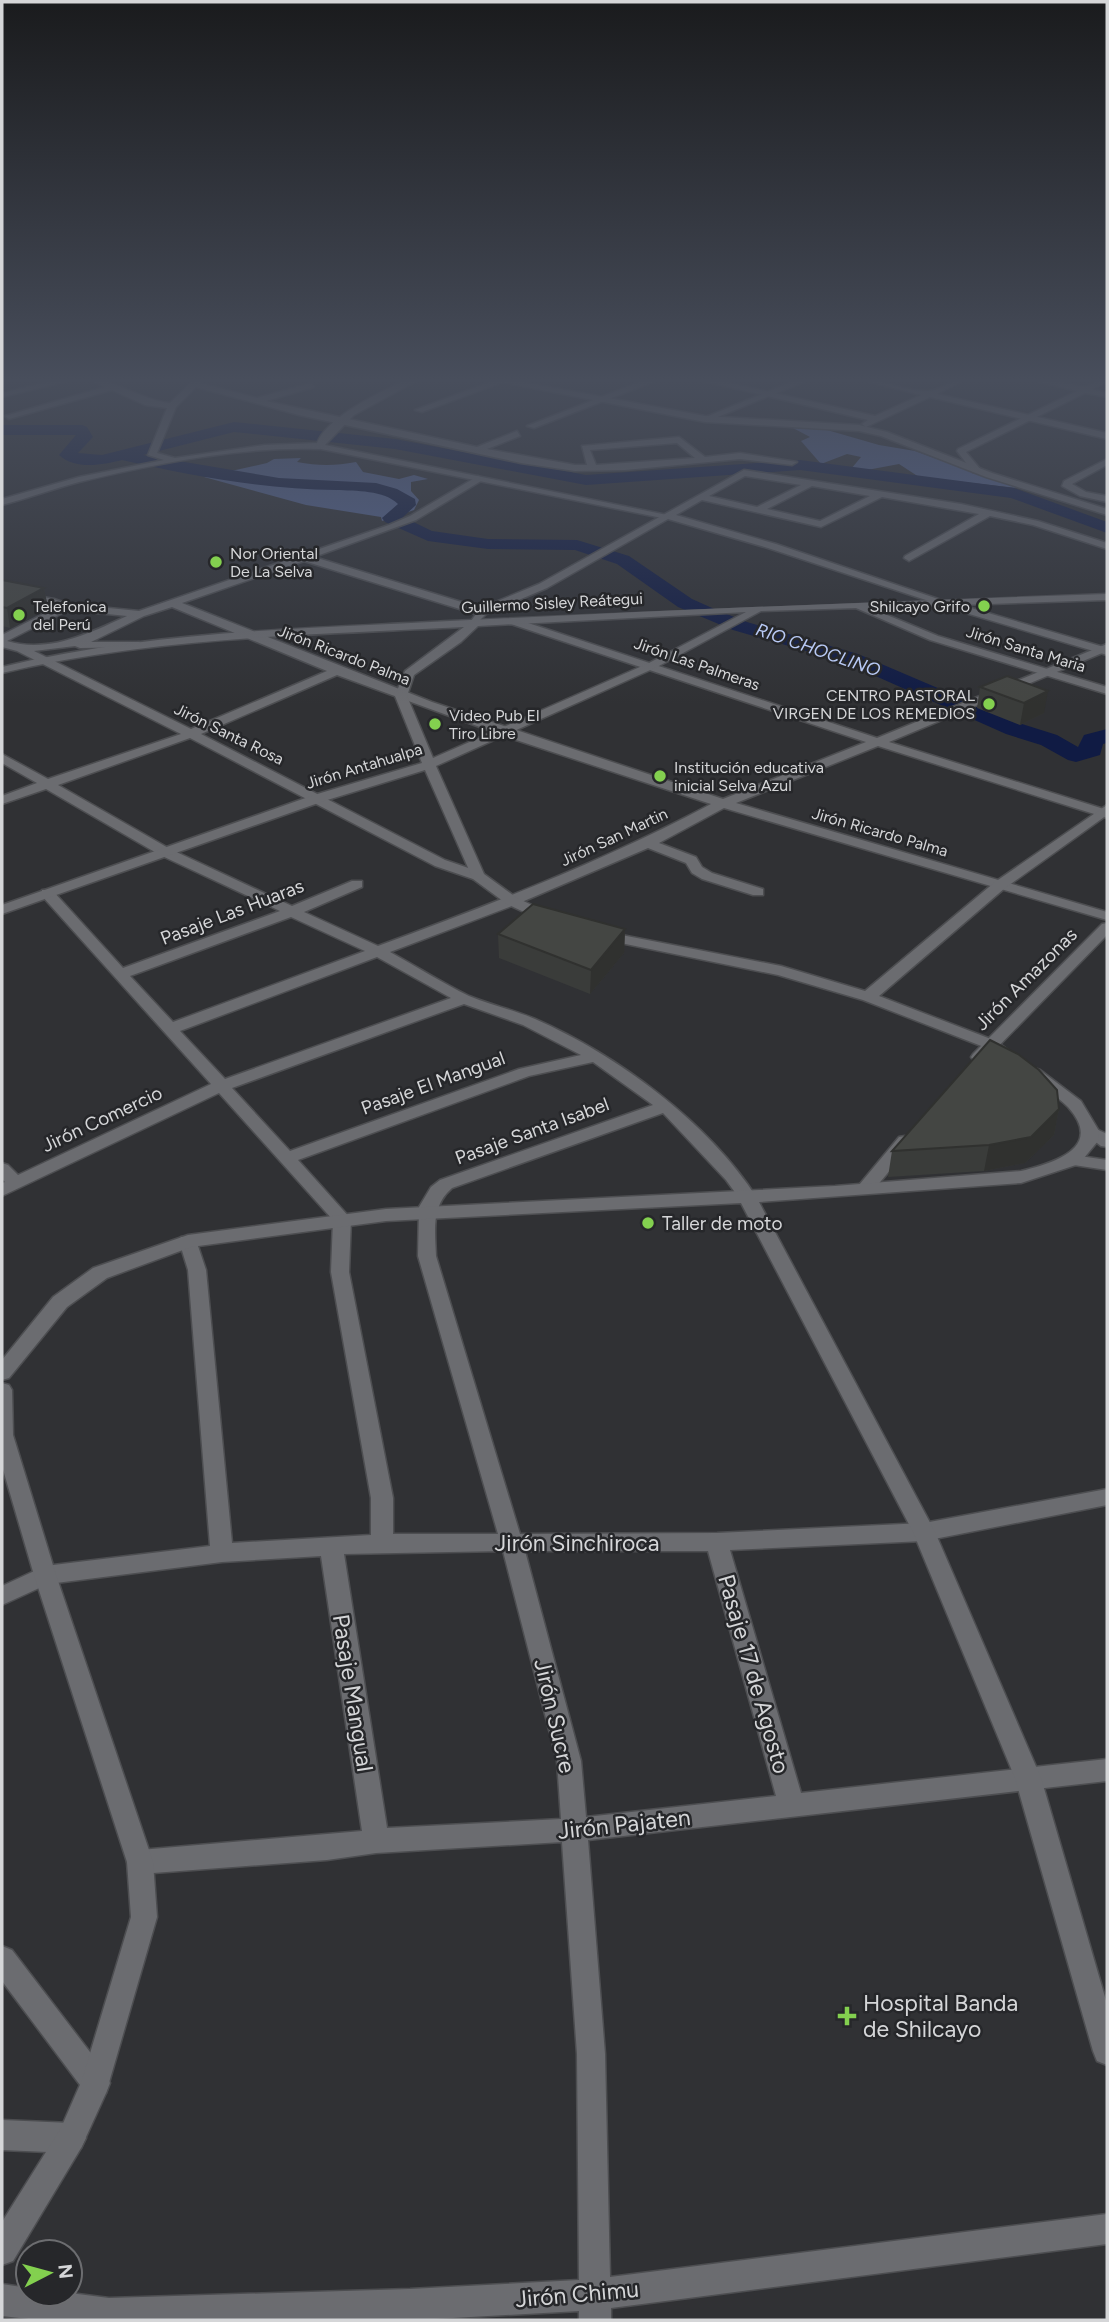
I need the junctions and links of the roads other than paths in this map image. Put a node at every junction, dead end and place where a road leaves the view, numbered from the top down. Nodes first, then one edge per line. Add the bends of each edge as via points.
1 (52, 486) edge
2 (466, 486) edge
3 (516, 486) edge
4 (713, 486) edge
5 (805, 486) edge
6 (833, 486) edge
7 (1027, 486) edge
8 (1068, 486) edge
9 (881, 494) junction
10 (699, 497) junction
11 (1107, 499) edge
12 (2, 502) edge
13 (758, 510) junction
14 (1107, 512) edge
15 (988, 513) junction
16 (667, 516) junction
17 (1107, 546) edge
18 (302, 558) junction
19 (909, 558) dead end
20 (2, 593) edge
21 (1107, 597) edge
22 (939, 601) junction
23 (173, 603) junction
24 (66, 607) junction
25 (858, 607) junction
26 (762, 608) junction
27 (140, 614) junction
28 (478, 618) junction
29 (516, 622) junction
30 (250, 637) junction
31 (2, 641) edge
32 (69, 644) junction
33 (146, 644) junction
34 (21, 649) junction
35 (1105, 650) edge
36 (39, 660) junction
37 (653, 665) junction
38 (2, 670) edge
39 (336, 671) junction
40 (1046, 672) junction
41 (1107, 691) edge
42 (401, 696) junction
43 (502, 732) junction
44 (191, 734) junction
45 (878, 742) junction
46 (2, 758) edge
47 (431, 764) junction
48 (46, 784) junction
49 (319, 798) junction
50 (2, 800) edge
51 (721, 804) junction
52 (1106, 812) edge
53 (648, 843) junction
54 (165, 852) junction
55 (478, 876) junction
56 (357, 884) dead end
57 (1000, 885) junction
58 (758, 892) dead end
59 (47, 893) junction
60 (512, 901) junction
61 (2, 909) edge
62 (293, 911) junction
63 (1107, 916) edge
64 (567, 925) edge
65 (1107, 927) edge
66 (589, 932) edge
67 (379, 952) junction
68 (121, 974) junction
69 (868, 997) junction
70 (464, 999) junction
71 (170, 1029) junction
72 (990, 1044) junction
73 (596, 1057) junction
74 (964, 1074) edge
75 (221, 1086) junction
76 (666, 1107) junction
77 (920, 1124) edge
78 (1090, 1131) junction
79 (1107, 1142) edge
80 (286, 1158) junction
81 (1073, 1160) junction
82 (1107, 1165) edge
83 (2, 1170) edge
84 (9, 1186) edge
85 (865, 1189) junction
86 (748, 1198) junction
87 (426, 1212) junction
88 (342, 1219) junction
89 (188, 1241) junction
90 (2, 1373) edge
91 (2, 1390) edge
92 (1107, 1497) edge
93 (924, 1532) junction
94 (717, 1542) junction
95 (382, 1543) junction
96 (512, 1543) junction
97 (331, 1545) junction
98 (222, 1553) junction
99 (45, 1575) junction
100 (2, 1596) edge
101 (1107, 1770) edge
102 (1028, 1778) junction
103 (792, 1807) junction
104 (574, 1830) junction
105 (376, 1841) junction
106 (140, 1862) junction
107 (2, 1959) edge
108 (1107, 2052) edge
109 (96, 2083) junction
110 (2, 2135) edge
111 (71, 2138) junction
112 (1107, 2229) edge
113 (2, 2250) edge
114 (2, 2300) edge
115 (594, 2308) edge

1 - 12 street
2 - 18 street via 413,518
3 - 16 street
4 - 10 street
5 - 13 street
6 - 9 street
7 - 14 street
8 - 11 street
9 - 13 street via 821,524
9 - 15 street
10 - 13 street
10 - 16 street
15 - 17 street
15 - 19 street
16 - 22 street via 772,545
16 - 28 street
18 - 23 street
18 - 28 street
20 - 24 street
21 - 22 street, Guillermo Sisley Reátegui
22 - 25 street, Guillermo Sisley Reátegui
22 - 35 street
23 - 27 street
23 - 30 street, Jirón Ricardo Palma
24 - 27 street
24 - 31 street
25 - 26 street, Guillermo Sisley Reátegui
25 - 40 street, Jirón Santa Maria via 934,638
26 - 29 street, Guillermo Sisley Reátegui
26 - 37 street, Jirón Antahualpa
27 - 32 street
28 - 29 street, Guillermo Sisley Reátegui
28 - 30 street, Guillermo Sisley Reátegui
28 - 42 street via 457,640 409,673
29 - 37 street, Jirón Las Palmeras
30 - 33 street, Guillermo Sisley Reátegui
30 - 39 street, Jirón Ricardo Palma
31 - 34 street, Jirón Santa Rosa
32 - 33 street
32 - 34 street
33 - 36 street, Guillermo Sisley Reátegui
34 - 36 street, Jirón Santa Rosa
35 - 40 street, Jirón San Martin
36 - 38 street, Guillermo Sisley Reátegui
36 - 44 street, Jirón Santa Rosa
37 - 43 street, Jirón Antahualpa
37 - 45 street, Jirón Las Palmeras
39 - 42 street, Jirón Ricardo Palma
39 - 44 street
40 - 41 street, Jirón Santa Maria
40 - 45 street, Jirón San Martin
42 - 43 street, Jirón Ricardo Palma
42 - 47 street
43 - 47 street, Jirón Antahualpa
43 - 51 street, Jirón Ricardo Palma
44 - 48 street
44 - 49 street, Jirón Santa Rosa
45 - 51 street, Jirón San Martin
45 - 52 street, Jirón Las Palmeras
46 - 48 street
47 - 49 street, Jirón Antahualpa
47 - 55 street
48 - 50 street
48 - 54 street
49 - 54 street, Jirón Antahualpa
49 - 55 street, Jirón Santa Rosa via 440,863
51 - 53 street, Jirón San Martin
51 - 57 street, Jirón Ricardo Palma
52 - 57 street
53 - 58 street via 691,860 707,876
53 - 60 street, Jirón San Martin
54 - 59 street, Jirón Antahualpa
54 - 62 street
55 - 60 street
56 - 62 street, Pasaje Las Huaras
57 - 63 street, Jirón Ricardo Palma
57 - 69 street
59 - 61 street, Jirón Antahualpa
59 - 68 street
60 - 64 street
60 - 67 street, Jirón San Martin
62 - 67 street
62 - 68 street, Pasaje Las Huaras
65 - 72 street, Jirón Amazonas
66 - 69 street via 781,971
67 - 70 street
67 - 71 street, Jirón San Martin
68 - 71 street
69 - 72 street
70 - 73 street via 529,1022
70 - 75 street, Jirón Comercio
71 - 75 street
72 - 74 street, Jirón Amazonas
72 - 78 street via 1058,1090 1075,1105
73 - 76 street
73 - 80 street, Pasaje El Mangual via 525,1072
75 - 80 street
75 - 84 street, Jirón Comercio
76 - 86 street
76 - 87 street, Pasaje Santa Isabel via 446,1185 432,1196
77 - 85 street
78 - 79 street
78 - 81 street via 1089,1141
80 - 88 street
81 - 82 street
81 - 85 street via 1021,1177
83 - 84 street
85 - 86 street
86 - 87 street
86 - 93 street
87 - 88 street
87 - 96 street, Jirón Sucre via 427,1256
88 - 89 street
88 - 95 street via 340,1272 382,1498
89 - 90 street via 100,1273 60,1301
89 - 98 street via 197,1270
91 - 99 street via 3,1435
92 - 93 street, Jirón Sinchiroca
93 - 94 street, Jirón Sinchiroca
93 - 102 street
94 - 96 street, Jirón Sinchiroca
94 - 103 street, Pasaje 17 de Agosto
95 - 96 street, Jirón Sinchiroca
95 - 97 street, Jirón Sinchiroca
96 - 104 street, Jirón Sucre via 569,1761
97 - 98 street, Jirón Sinchiroca
97 - 105 street, Pasaje Mangual
98 - 99 street, Jirón Sinchiroca
99 - 100 street, Jirón Sinchiroca
99 - 106 street
101 - 102 street, Jirón Pajaten
102 - 103 street, Jirón Pajaten
102 - 108 street
103 - 104 street, Jirón Pajaten
104 - 105 street, Jirón Pajaten
104 - 115 street, Jirón Sucre via 591,2054
105 - 106 street, Jirón Pajaten
106 - 109 street via 144,1917
107 - 109 street
109 - 111 street
110 - 111 street
111 - 113 street
112 - 115 street, Jirón Chimu
114 - 115 street, Jirón Chimu via 109,2314 396,2305

